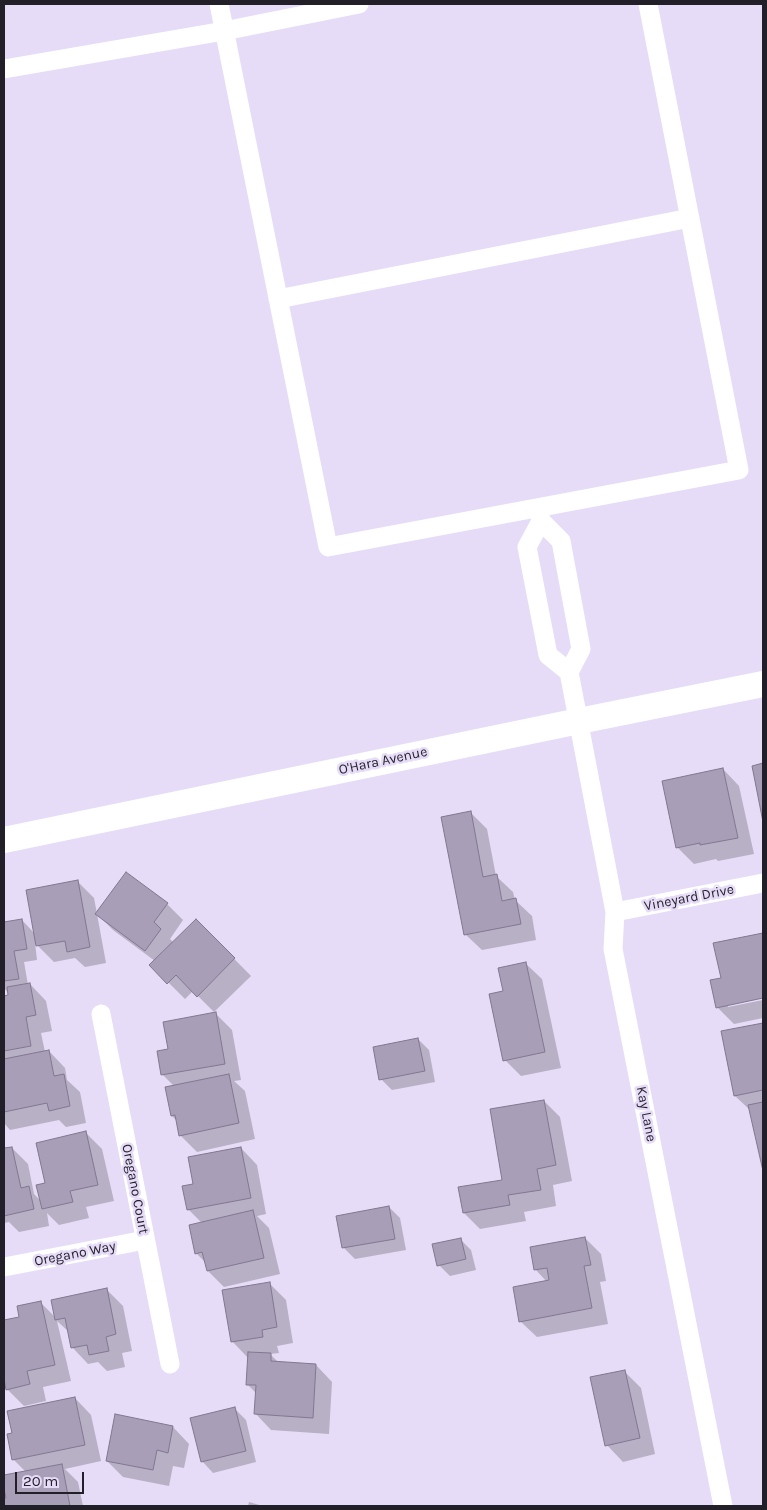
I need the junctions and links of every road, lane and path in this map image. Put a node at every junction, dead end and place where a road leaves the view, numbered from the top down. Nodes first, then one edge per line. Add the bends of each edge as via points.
1 (219, 4) edge
2 (359, 4) edge
3 (648, 4) edge
4 (224, 31) junction
5 (4, 70) edge
6 (690, 218) junction
7 (278, 299) junction
8 (540, 514) junction
9 (569, 672) junction
10 (763, 684) edge
11 (578, 721) junction
12 (4, 840) edge
13 (763, 883) edge
14 (615, 912) junction
15 (101, 1014) dead end
16 (146, 1240) junction
17 (4, 1267) edge
18 (170, 1364) dead end
19 (723, 1506) edge

1 - 4 street
2 - 4 street
3 - 6 street
4 - 5 street
4 - 7 street
6 - 7 street
6 - 8 street via 740,470
7 - 8 street via 328,547
8 - 9 street via 561,542 582,649
8 - 9 street via 528,547 529,556 548,655
9 - 11 street, Kay Lane
10 - 11 main road, O'Hara Avenue
11 - 12 main road, O'Hara Avenue
11 - 14 street, Kay Lane
13 - 14 street, Vineyard Drive
14 - 19 street, Kay Lane via 613,949
15 - 16 street, Oregano Court
16 - 17 street, Oregano Way
16 - 18 street, Oregano Court

